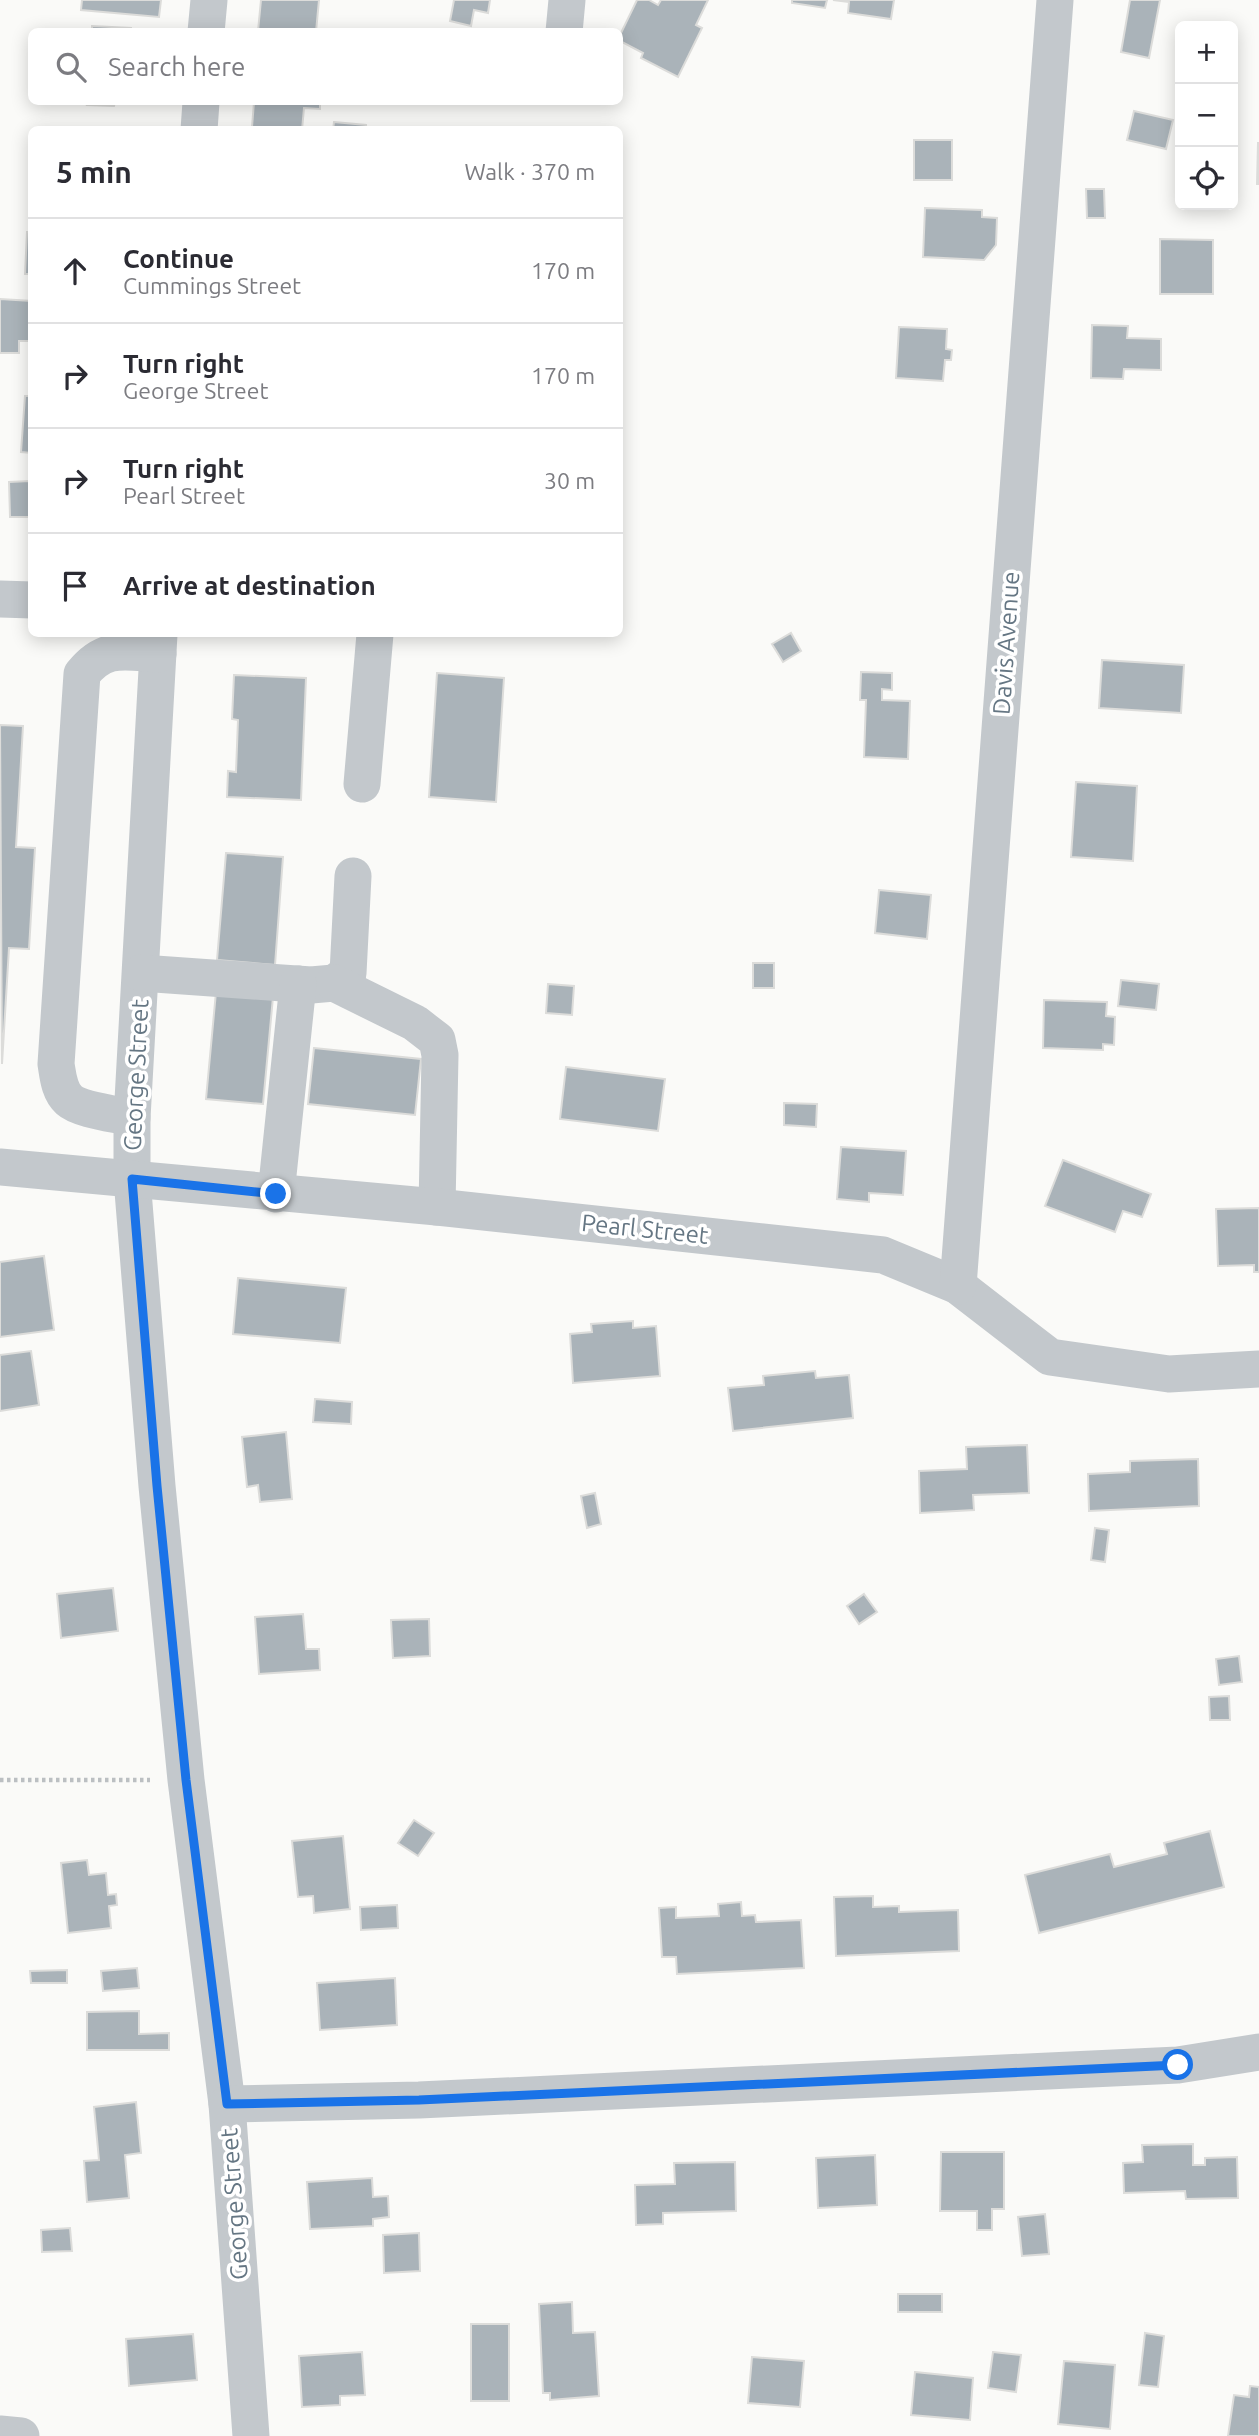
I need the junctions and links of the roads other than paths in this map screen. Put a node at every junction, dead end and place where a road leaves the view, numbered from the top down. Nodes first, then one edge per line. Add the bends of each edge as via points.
1 (209, 0) edge
2 (567, 0) edge
3 (1055, 0) edge
4 (206, 28) edge
5 (565, 28) edge
6 (201, 105) edge
7 (199, 126) edge
8 (0, 599) edge
9 (28, 600) edge
10 (375, 637) edge
11 (159, 644) edge
12 (362, 783) dead end
13 (353, 876) dead end
14 (141, 973) junction
15 (334, 983) junction
16 (298, 984) junction
17 (132, 1118) junction
18 (0, 1167) edge
19 (132, 1179) junction
20 (276, 1194) junction
21 (437, 1207) junction
22 (958, 1286) junction
23 (1259, 1369) edge
24 (1259, 2052) edge
25 (227, 2104) junction
26 (0, 2434) edge
27 (21, 2436) edge
28 (251, 2436) edge

1 - 4 street
2 - 5 street
3 - 22 street, Davis Avenue
6 - 7 street
8 - 9 street
10 - 12 street
11 - 14 street, George Street
11 - 17 street via 93,660 82,674 57,1051 59,1083 68,1099
13 - 15 street via 348,973
14 - 16 street
14 - 17 street, George Street
15 - 16 street
15 - 21 street via 415,1023 437,1040
16 - 20 street
17 - 19 street, George Street
18 - 19 street, Pearl Street
19 - 20 street, Pearl Street
19 - 25 street, George Street via 186,1780
20 - 21 street, Pearl Street
21 - 22 street, Pearl Street via 883,1255
22 - 23 street, Pearl Street via 1049,1357 1169,1374
24 - 25 street via 1165,2066 419,2100
25 - 28 street, George Street
26 - 27 street

